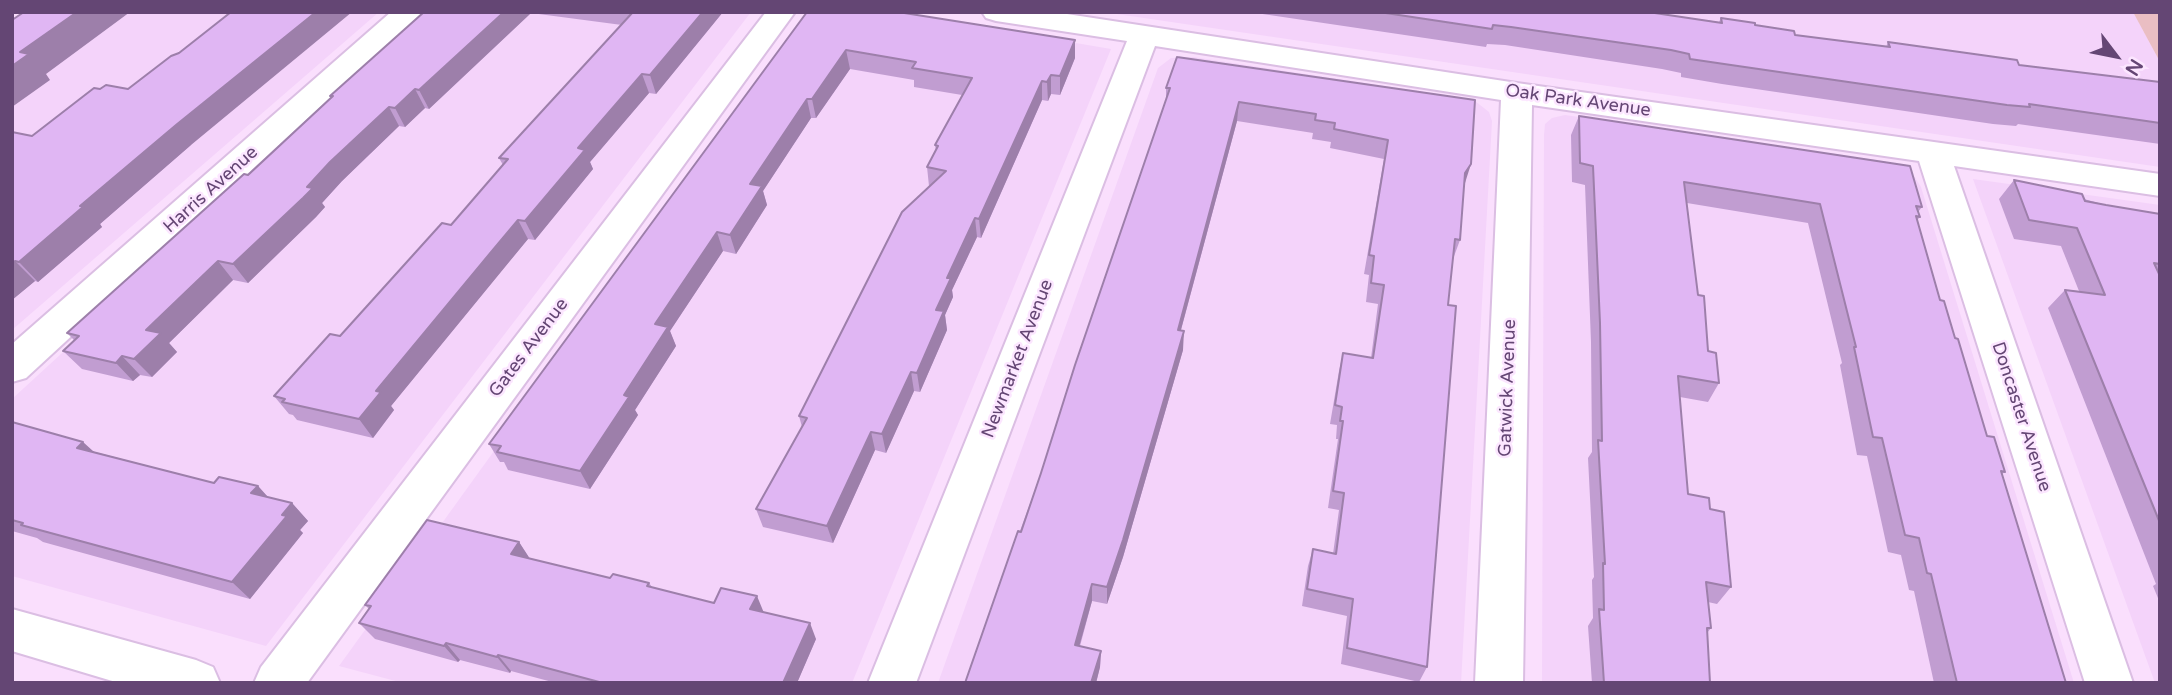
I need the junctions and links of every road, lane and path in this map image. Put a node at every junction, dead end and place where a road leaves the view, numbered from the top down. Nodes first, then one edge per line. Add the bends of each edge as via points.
1 (409, 12) edge
2 (780, 12) edge
3 (996, 12) edge
4 (1144, 35) junction
5 (1517, 93) junction
6 (1933, 152) junction
7 (2160, 186) edge
8 (12, 367) edge
9 (12, 630) edge
10 (196, 683) edge
11 (278, 683) edge
12 (892, 683) edge
13 (1499, 683) edge
14 (2109, 683) edge

1 - 8 street, Harris Avenue
2 - 11 street, Gates Avenue
3 - 4 street, Oak Park Avenue
4 - 5 street, Oak Park Avenue
4 - 12 street, Newmarket Avenue
5 - 6 street, Oak Park Avenue
5 - 13 street, Gatwick Avenue
6 - 7 street, Oak Park Avenue
6 - 14 street, Doncaster Avenue
9 - 10 street

